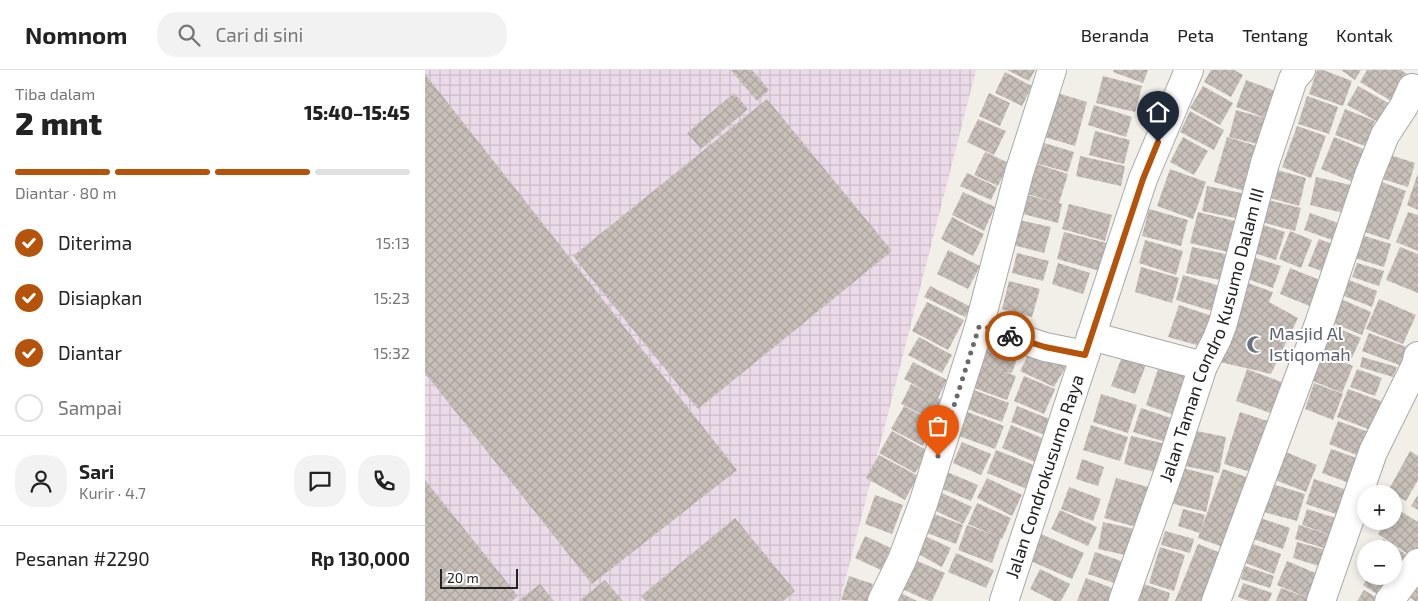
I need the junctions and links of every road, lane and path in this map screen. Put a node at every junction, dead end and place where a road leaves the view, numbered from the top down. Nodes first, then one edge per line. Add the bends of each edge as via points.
1 (1052, 70) edge
2 (1189, 70) edge
3 (1301, 70) edge
4 (1413, 88) edge
5 (979, 327) junction
6 (1088, 346) junction
7 (1417, 361) edge
8 (1203, 366) junction
9 (1418, 563) edge
10 (882, 601) edge
11 (1004, 601) edge
12 (1123, 601) edge
13 (1216, 601) edge
14 (1321, 601) edge
15 (1389, 601) edge

1 - 5 street via 1019,173
2 - 6 street, Jalan Condrokusumo Raya via 1143,179
3 - 8 street, Jalan Taman Condro Kusumo Dalam III via 1293,79 1265,163 1223,323
4 - 13 street via 1385,134 1369,175 1320,321
5 - 6 street via 1045,347
5 - 10 street via 923,504
6 - 8 street
6 - 11 street, Jalan Condrokusumo Raya
7 - 14 street via 1373,452
8 - 12 street, Jalan Taman Condro Kusumo Dalam III
9 - 15 street

